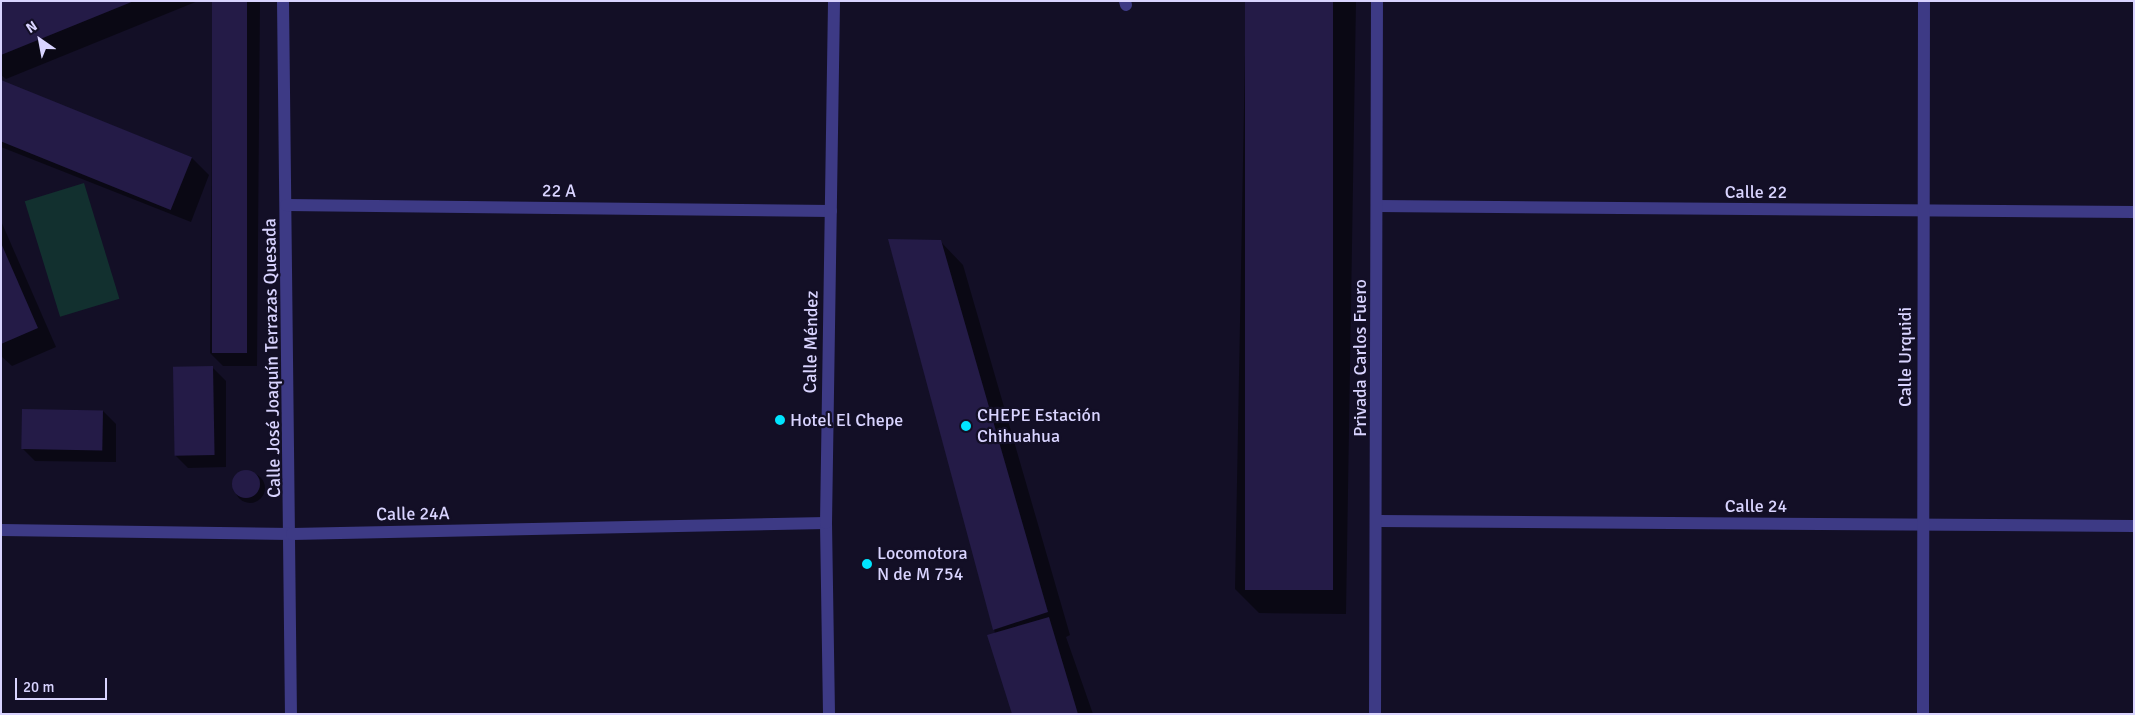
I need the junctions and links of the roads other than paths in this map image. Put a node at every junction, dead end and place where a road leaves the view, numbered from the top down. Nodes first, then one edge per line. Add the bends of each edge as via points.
1 (283, 1) edge
2 (834, 1) edge
3 (1377, 1) edge
4 (1924, 1) edge
5 (286, 205) junction
6 (1377, 206) junction
7 (1924, 211) junction
8 (831, 212) junction
9 (2134, 212) edge
10 (1379, 521) junction
11 (826, 523) junction
12 (1922, 525) junction
13 (2134, 526) edge
14 (1, 530) edge
15 (292, 534) junction
16 (291, 714) edge
17 (829, 714) edge
18 (1375, 714) edge
19 (1923, 714) edge

1 - 5 street, Calle José Joaquín Terrazas Quesada
2 - 8 street, Calle Méndez
3 - 6 street, Privada Carlos Fuero
4 - 7 street, Calle Urquidi
5 - 8 street, 22 A
5 - 15 street, Calle José Joaquín Terrazas Quesada
6 - 7 street, Calle 22
6 - 10 street, Privada Carlos Fuero
7 - 9 street, Calle 22
7 - 12 street, Calle Urquidi
8 - 11 street, Calle Méndez
10 - 12 street, Calle 24
10 - 18 street, Privada Carlos Fuero
11 - 15 street, Calle 24A
11 - 17 street, Calle Méndez
12 - 13 street, Calle 24
12 - 19 street, Calle Urquidi
14 - 15 street, Calle 24A
15 - 16 street, Calle José Joaquín Terrazas Quesada

